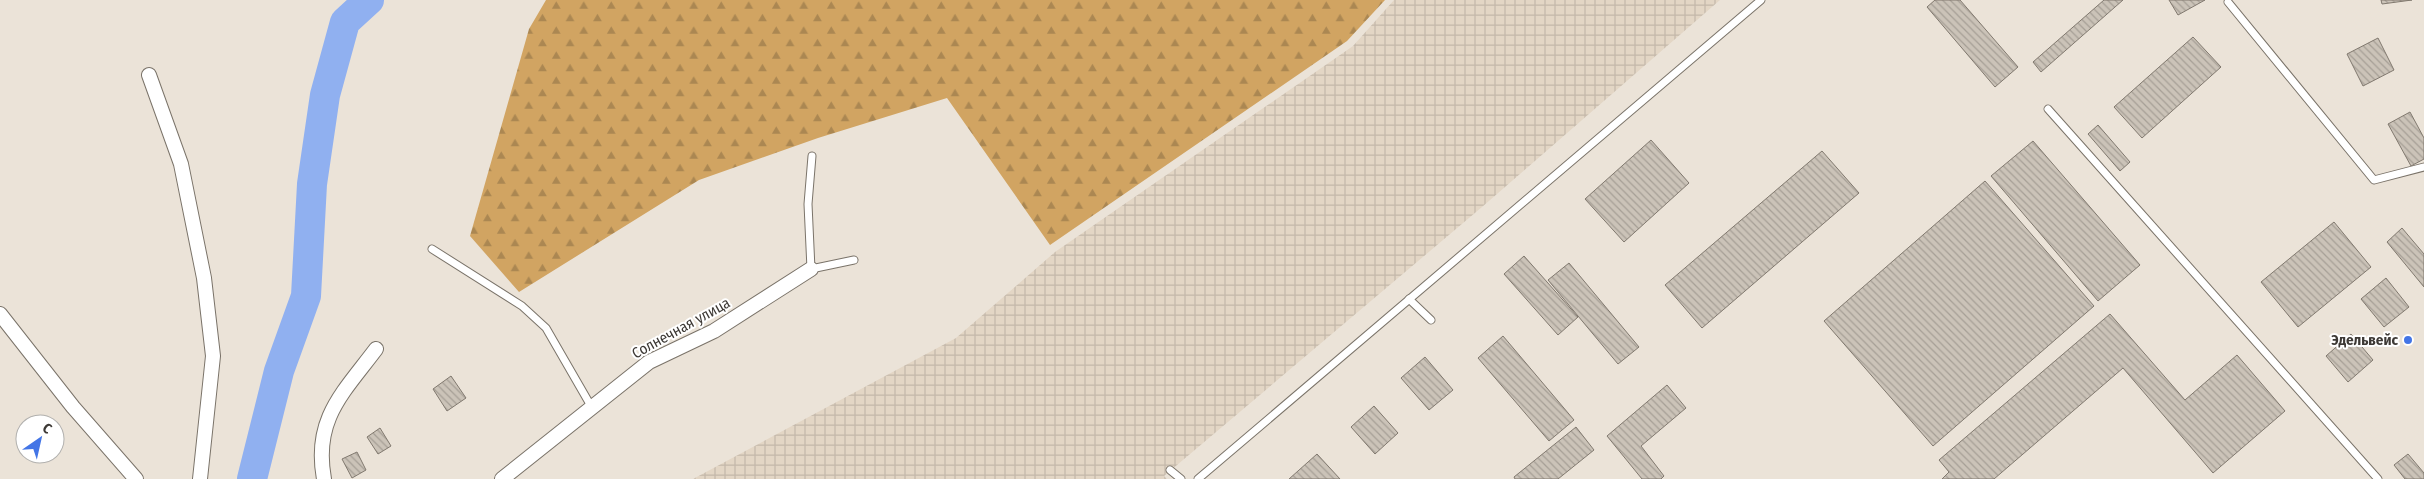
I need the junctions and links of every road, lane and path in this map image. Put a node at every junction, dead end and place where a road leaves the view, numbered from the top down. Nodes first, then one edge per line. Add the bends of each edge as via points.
1 (1761, 0) edge
2 (2228, 2) dead end
3 (149, 75) dead end
4 (2048, 109) dead end
5 (812, 156) dead end
6 (2424, 166) edge
7 (432, 250) dead end
8 (854, 260) dead end
9 (811, 269) junction
10 (1409, 299) junction
11 (0, 314) edge
12 (1431, 320) dead end
13 (376, 349) dead end
14 (591, 406) junction
15 (1170, 470) dead end
16 (136, 479) edge
17 (200, 479) edge
18 (324, 479) edge
19 (502, 479) edge
20 (1181, 479) edge
21 (1198, 479) edge
22 (2378, 479) edge

1 - 10 lane
2 - 6 lane via 2374,180
3 - 17 street via 181,164 205,288 213,356
4 - 22 lane
5 - 9 lane via 808,204
7 - 14 lane via 522,306 546,328
8 - 9 lane
9 - 14 street, Солнечная улица via 714,331 649,362
10 - 12 lane
10 - 21 lane
11 - 16 street via 73,407
13 - 18 street via 326,423 322,447
14 - 19 street, Солнечная улица
15 - 20 lane

